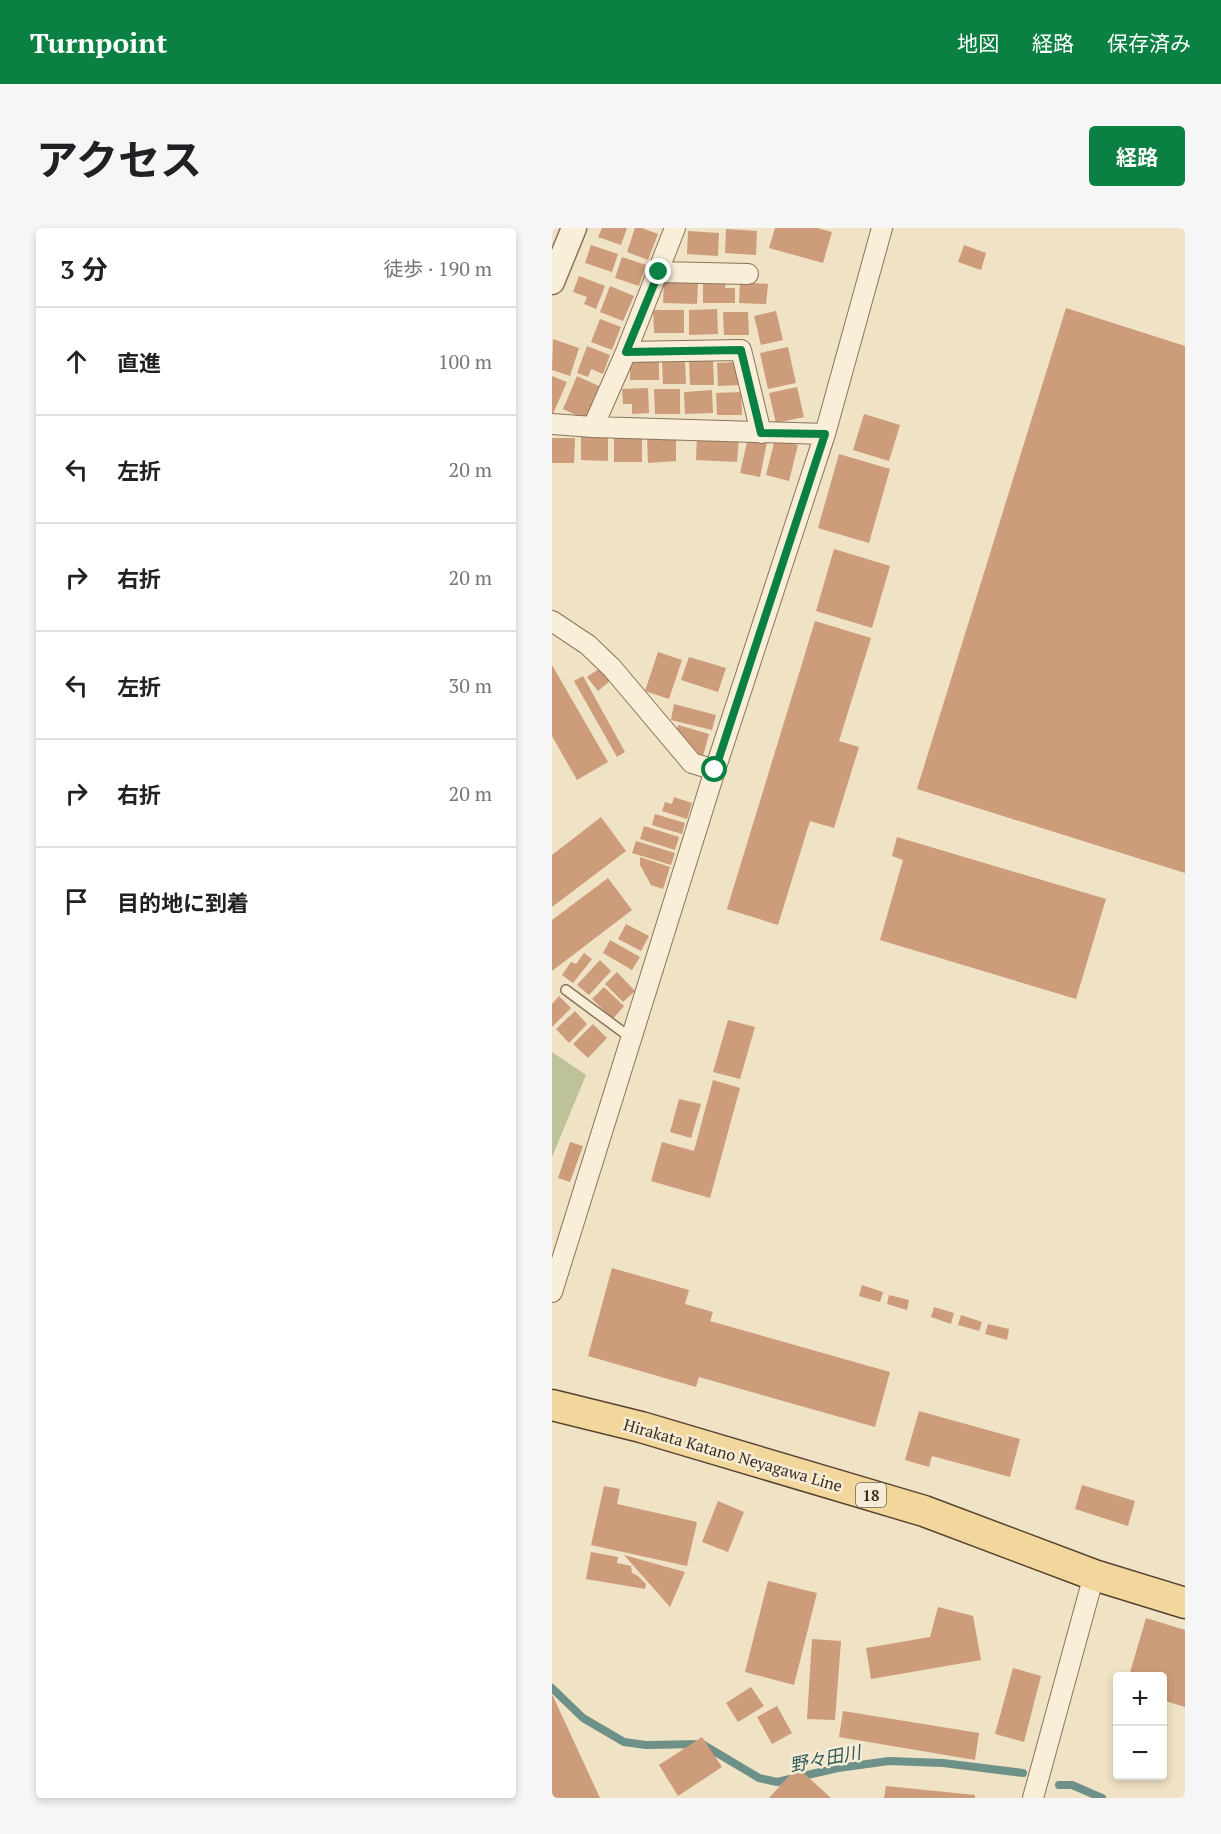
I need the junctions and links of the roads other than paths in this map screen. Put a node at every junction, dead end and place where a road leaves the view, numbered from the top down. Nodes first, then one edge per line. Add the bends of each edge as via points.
1 (574, 228) edge
2 (675, 228) edge
3 (882, 228) edge
4 (659, 272) junction
5 (748, 274) dead end
6 (552, 282) edge
7 (626, 352) junction
8 (552, 424) edge
9 (593, 427) junction
10 (761, 433) junction
11 (825, 434) junction
12 (552, 621) edge
13 (715, 770) junction
14 (566, 990) dead end
15 (631, 1038) junction
16 (552, 1292) edge
17 (552, 1405) edge
18 (1094, 1575) junction
19 (1185, 1603) edge
20 (1033, 1798) edge

1 - 6 street
2 - 4 street
3 - 11 street
4 - 5 street
4 - 7 street
7 - 9 street
7 - 10 street via 741,350
8 - 9 street
9 - 10 street
10 - 11 street
11 - 13 street
12 - 13 street via 588,645 612,669 692,763
13 - 15 street
14 - 15 lane
15 - 16 street
17 - 18 main road, Hirakata Katano Neyagawa Line / 18 via 641,1427 924,1511
18 - 19 main road, Hirakata Katano Neyagawa Line / 18
18 - 20 street

